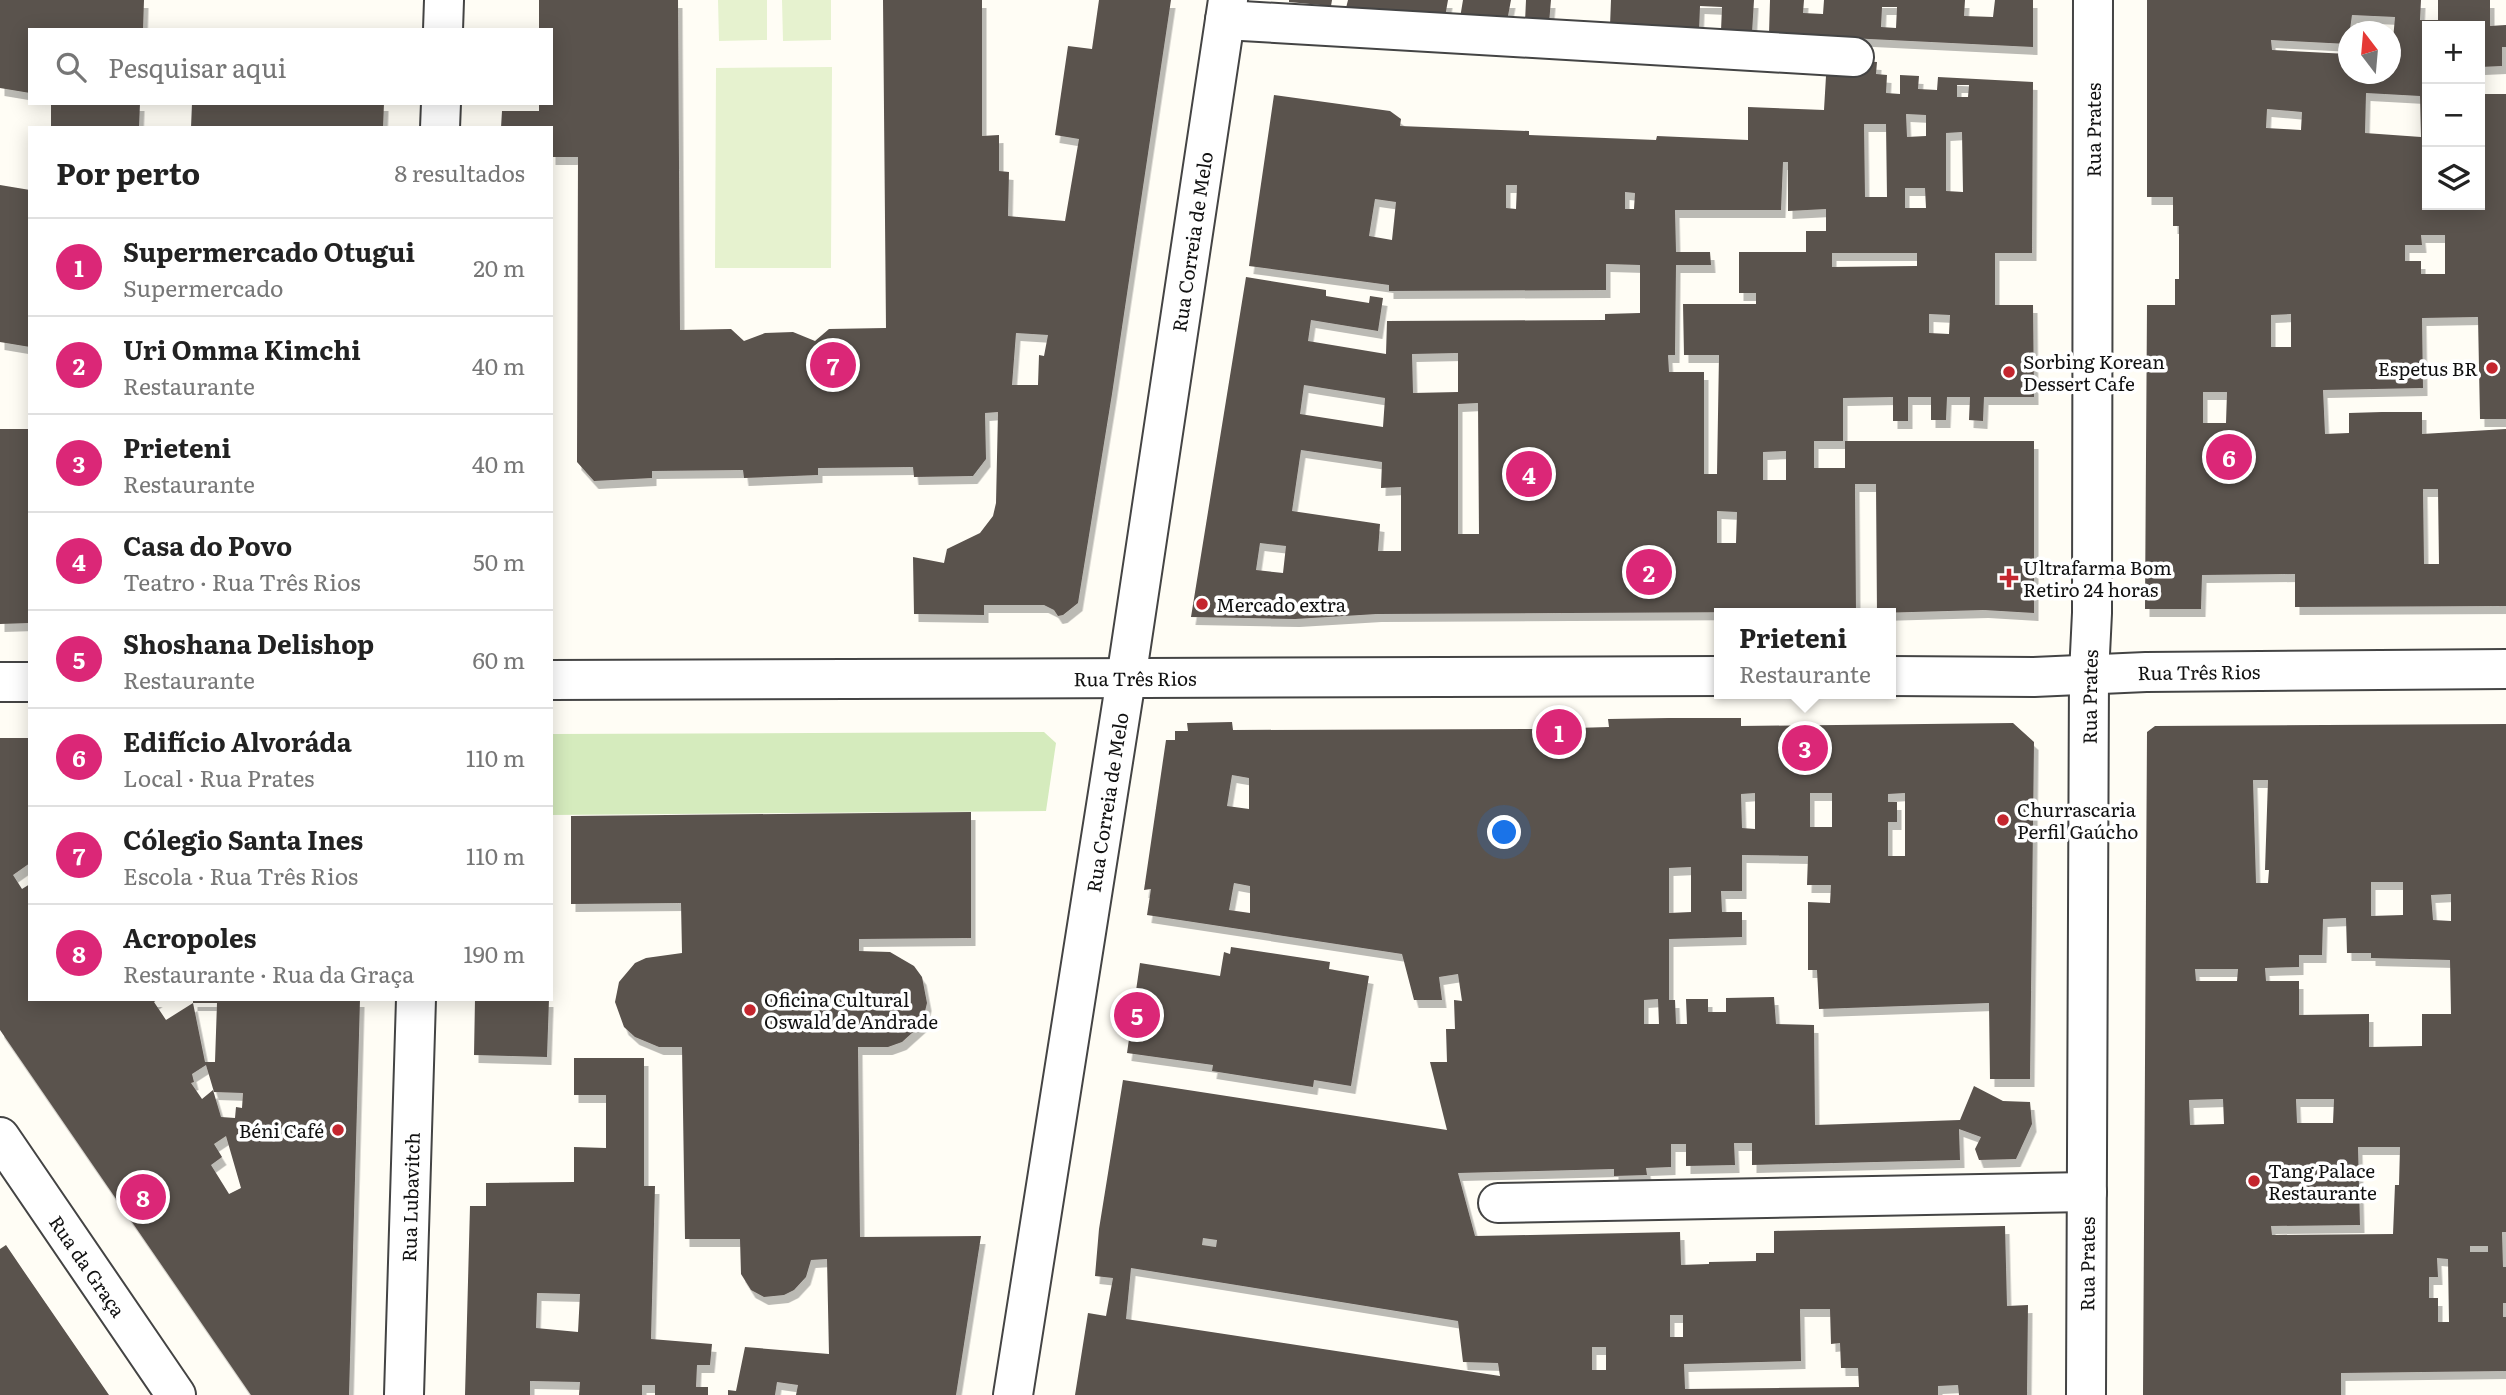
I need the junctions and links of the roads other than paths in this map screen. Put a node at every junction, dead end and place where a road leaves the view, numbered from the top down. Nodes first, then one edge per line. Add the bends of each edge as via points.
1 (444, 0) edge
2 (2093, 0) edge
3 (1226, 10) edge
4 (443, 28) edge
5 (1854, 57) dead end
6 (441, 105) edge
7 (440, 126) edge
8 (2506, 669) edge
9 (2089, 674) junction
10 (1714, 676) edge
11 (1896, 676) edge
12 (1126, 679) junction
13 (553, 680) edge
14 (0, 682) edge
15 (28, 682) edge
16 (416, 1001) edge
17 (0, 1137) edge
18 (2087, 1192) junction
19 (1498, 1203) dead end
20 (176, 1395) edge
21 (404, 1395) edge
22 (1013, 1395) edge
23 (2086, 1395) edge

1 - 4 street
2 - 9 street, Rua Prates
3 - 5 street
3 - 12 street, Rua Correia de Melo
6 - 7 street
8 - 9 street, Rua Três Rios
9 - 11 street, Rua Três Rios
9 - 18 street, Rua Prates
10 - 12 street, Rua Três Rios
12 - 13 street, Rua Três Rios
12 - 22 street, Rua Correia de Melo
14 - 15 street
16 - 21 street, Rua Lubavitch
17 - 20 street, Rua da Graça
18 - 19 street
18 - 23 street, Rua Prates

